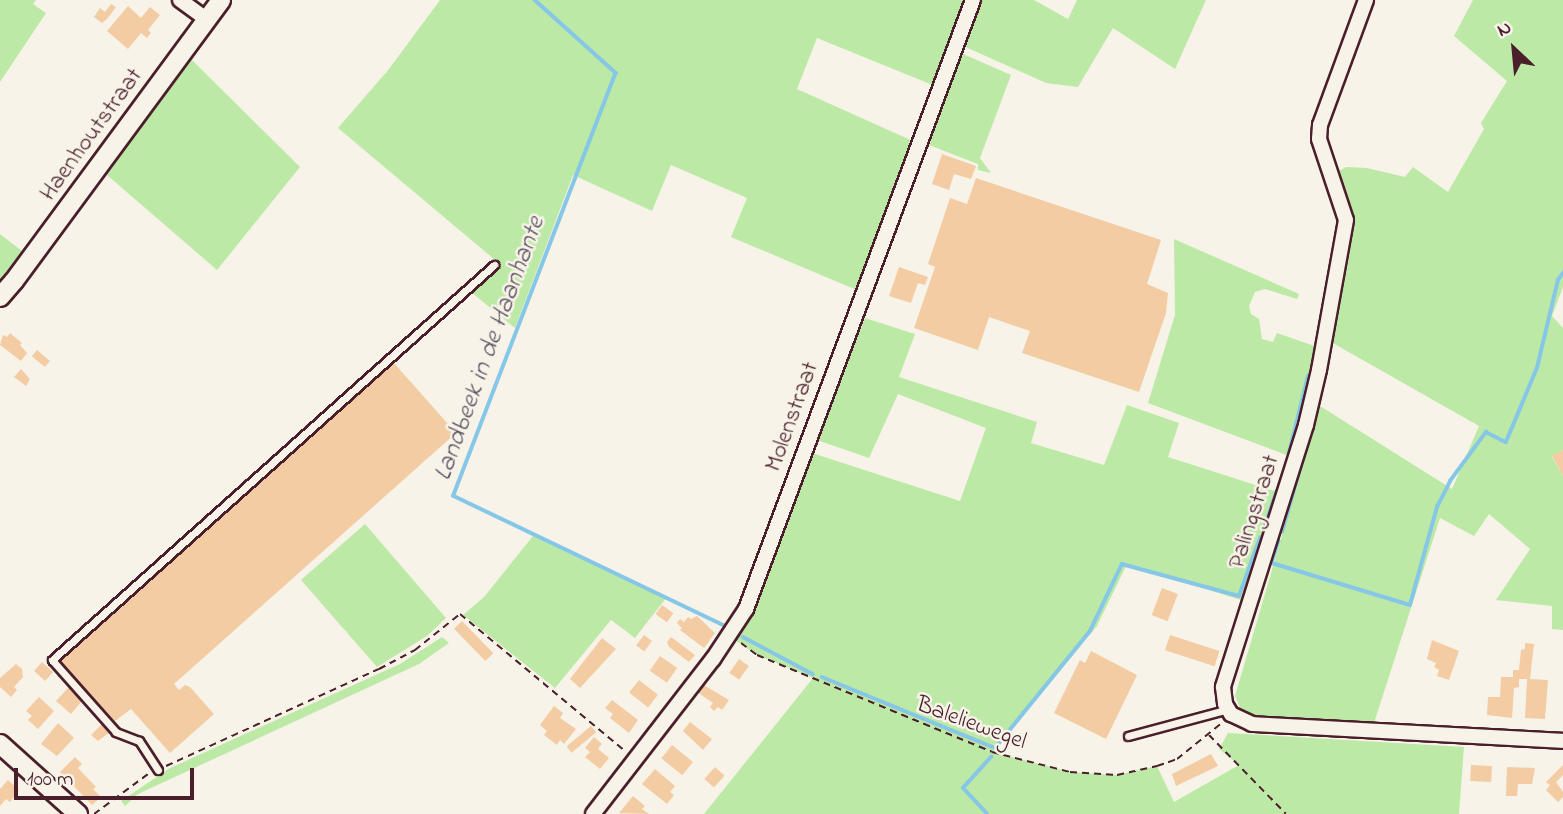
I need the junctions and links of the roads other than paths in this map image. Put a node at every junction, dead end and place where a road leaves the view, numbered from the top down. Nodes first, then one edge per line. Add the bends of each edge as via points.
1 (180, 0) edge
2 (220, 0) edge
3 (973, 0) edge
4 (1366, 0) edge
5 (206, 19) junction
6 (494, 265) dead end
7 (0, 297) edge
8 (1230, 712) junction
9 (1128, 736) dead end
10 (1563, 741) edge
11 (0, 744) edge
12 (158, 770) road end
13 (78, 814) edge
14 (593, 814) edge

1 - 5 street
2 - 5 street, Haenhoutstraat
3 - 14 street, Molenstraat via 746,609 731,635
4 - 8 street, Palingstraat via 1320,125 1319,139 1346,220 1341,253 1306,425 1223,687
5 - 7 street, Haenhoutstraat
6 - 12 lane via 52,660 116,732 139,741
8 - 9 lane
8 - 10 street via 1252,724
11 - 13 street

